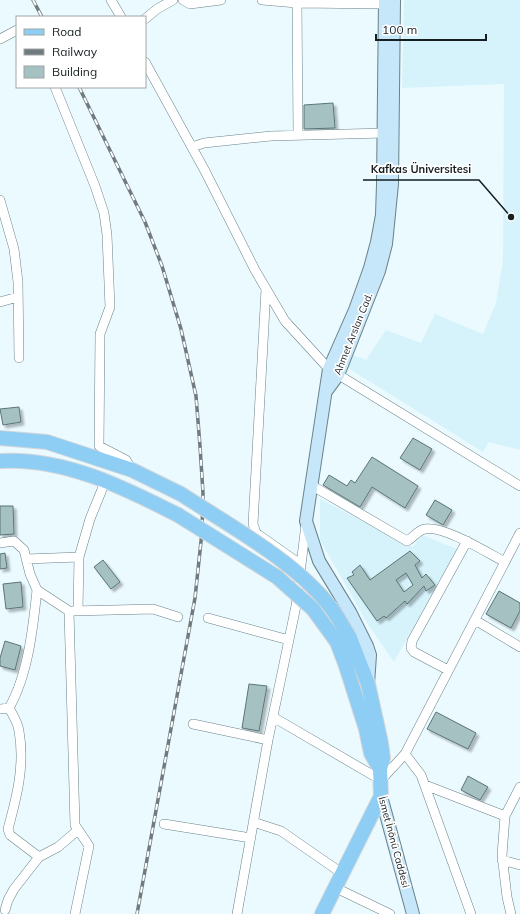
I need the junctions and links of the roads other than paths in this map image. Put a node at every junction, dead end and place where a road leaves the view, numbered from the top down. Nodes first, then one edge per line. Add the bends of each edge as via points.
1 (111, 0) edge
2 (173, 0) edge
3 (183, 0) edge
4 (221, 0) edge
5 (262, 0) edge
6 (297, 1) edge
7 (388, 1) edge
8 (120, 16) edge
9 (146, 18) edge
10 (16, 31) edge
11 (0, 39) edge
12 (146, 64) edge
13 (55, 88) edge
14 (384, 133) junction
15 (298, 136) junction
16 (192, 147) junction
17 (0, 200) edge
18 (266, 289) junction
19 (18, 297) junction
20 (0, 302) edge
21 (19, 358) dead end
22 (334, 372) junction
23 (1, 435) edge
24 (0, 461) edge
25 (132, 470) junction
26 (105, 482) junction
27 (311, 486) junction
28 (520, 486) edge
29 (306, 521) junction
30 (520, 533) edge
31 (467, 541) junction
32 (0, 543) edge
33 (79, 557) junction
34 (26, 559) junction
35 (505, 562) junction
36 (300, 564) junction
37 (37, 590) junction
38 (69, 611) junction
39 (78, 611) junction
40 (178, 617) dead end
41 (208, 618) dead end
42 (475, 620) junction
43 (289, 640) junction
44 (520, 647) edge
45 (448, 670) junction
46 (368, 684) junction
47 (5, 708) edge
48 (273, 717) junction
49 (193, 724) dead end
50 (268, 740) junction
51 (405, 754) junction
52 (381, 774) junction
53 (425, 785) junction
54 (520, 787) edge
55 (381, 796) junction
56 (505, 816) junction
57 (253, 822) junction
58 (164, 824) dead end
59 (78, 830) junction
60 (250, 838) junction
61 (39, 857) junction
62 (502, 860) junction
63 (520, 865) edge
64 (343, 874) junction
65 (336, 888) junction
66 (5, 910) dead end
67 (385, 913) edge
68 (76, 914) edge
69 (237, 914) edge
70 (322, 914) edge
71 (413, 914) edge
72 (471, 914) edge
73 (511, 914) edge

1 - 8 street
2 - 9 street
3 - 4 street via 190,4
5 - 6 street
6 - 7 street
6 - 15 street
7 - 14 street, Ahmet Arslan Cad.
7 - 22 street, Ahmet Arslan Cad. via 392,184 386,244 371,292
10 - 11 street
12 - 16 street
13 - 25 street via 96,186 107,235 110,307 100,334 99,446 126,460
14 - 15 street
14 - 22 street, Ahmet Arslan Cad. via 382,214 377,242
15 - 16 street via 211,142
16 - 18 street
17 - 19 street via 14,249
18 - 22 street via 285,320
18 - 36 street via 253,524 256,533
19 - 20 street
19 - 21 street
22 - 27 street, Ahmet Arslan Cad. via 327,390
22 - 28 street
23 - 25 main road, İsmet İnönü Caddesi via 47,442
24 - 26 main road via 52,464
25 - 46 main road, İsmet İnönü Caddesi, bridge via 181,494 260,545 300,575 329,604 350,638
26 - 33 street via 90,519
26 - 52 main road, bridge via 178,515 226,544 277,577 313,609 337,642 366,729 371,753
27 - 29 street, Ahmet Arslan Cad.
27 - 31 street via 407,541 427,528
29 - 36 street
29 - 46 street via 319,561 367,646 370,662
30 - 35 street
31 - 35 street
31 - 45 street via 412,641 411,648 414,652
32 - 34 street via 14,541 24,550
33 - 34 street
33 - 39 street
34 - 37 street
35 - 42 street
36 - 43 street
37 - 38 street
37 - 47 street via 23,676 16,696
38 - 39 street
38 - 59 street via 75,825
39 - 40 street via 153,609
41 - 43 street
42 - 44 street
42 - 45 street
43 - 48 street
45 - 51 street
46 - 52 main road, İsmet İnönü Caddesi via 381,743
47 - 61 street via 19,729 22,768 8,829 10,835
48 - 50 street
48 - 52 street
49 - 50 street
50 - 57 street
51 - 52 street
51 - 53 street via 421,775
52 - 55 main road, İsmet İnönü Caddesi
53 - 56 street
53 - 72 street
54 - 56 street
55 - 64 main road
55 - 71 street, İsmet İnönü Caddesi
56 - 62 street
57 - 60 street
57 - 64 street via 280,832
58 - 60 street
59 - 61 street via 58,847
59 - 68 street via 89,846
60 - 69 street
61 - 66 street via 14,889
62 - 63 street
62 - 73 street
64 - 65 main road
65 - 67 street
65 - 70 main road

